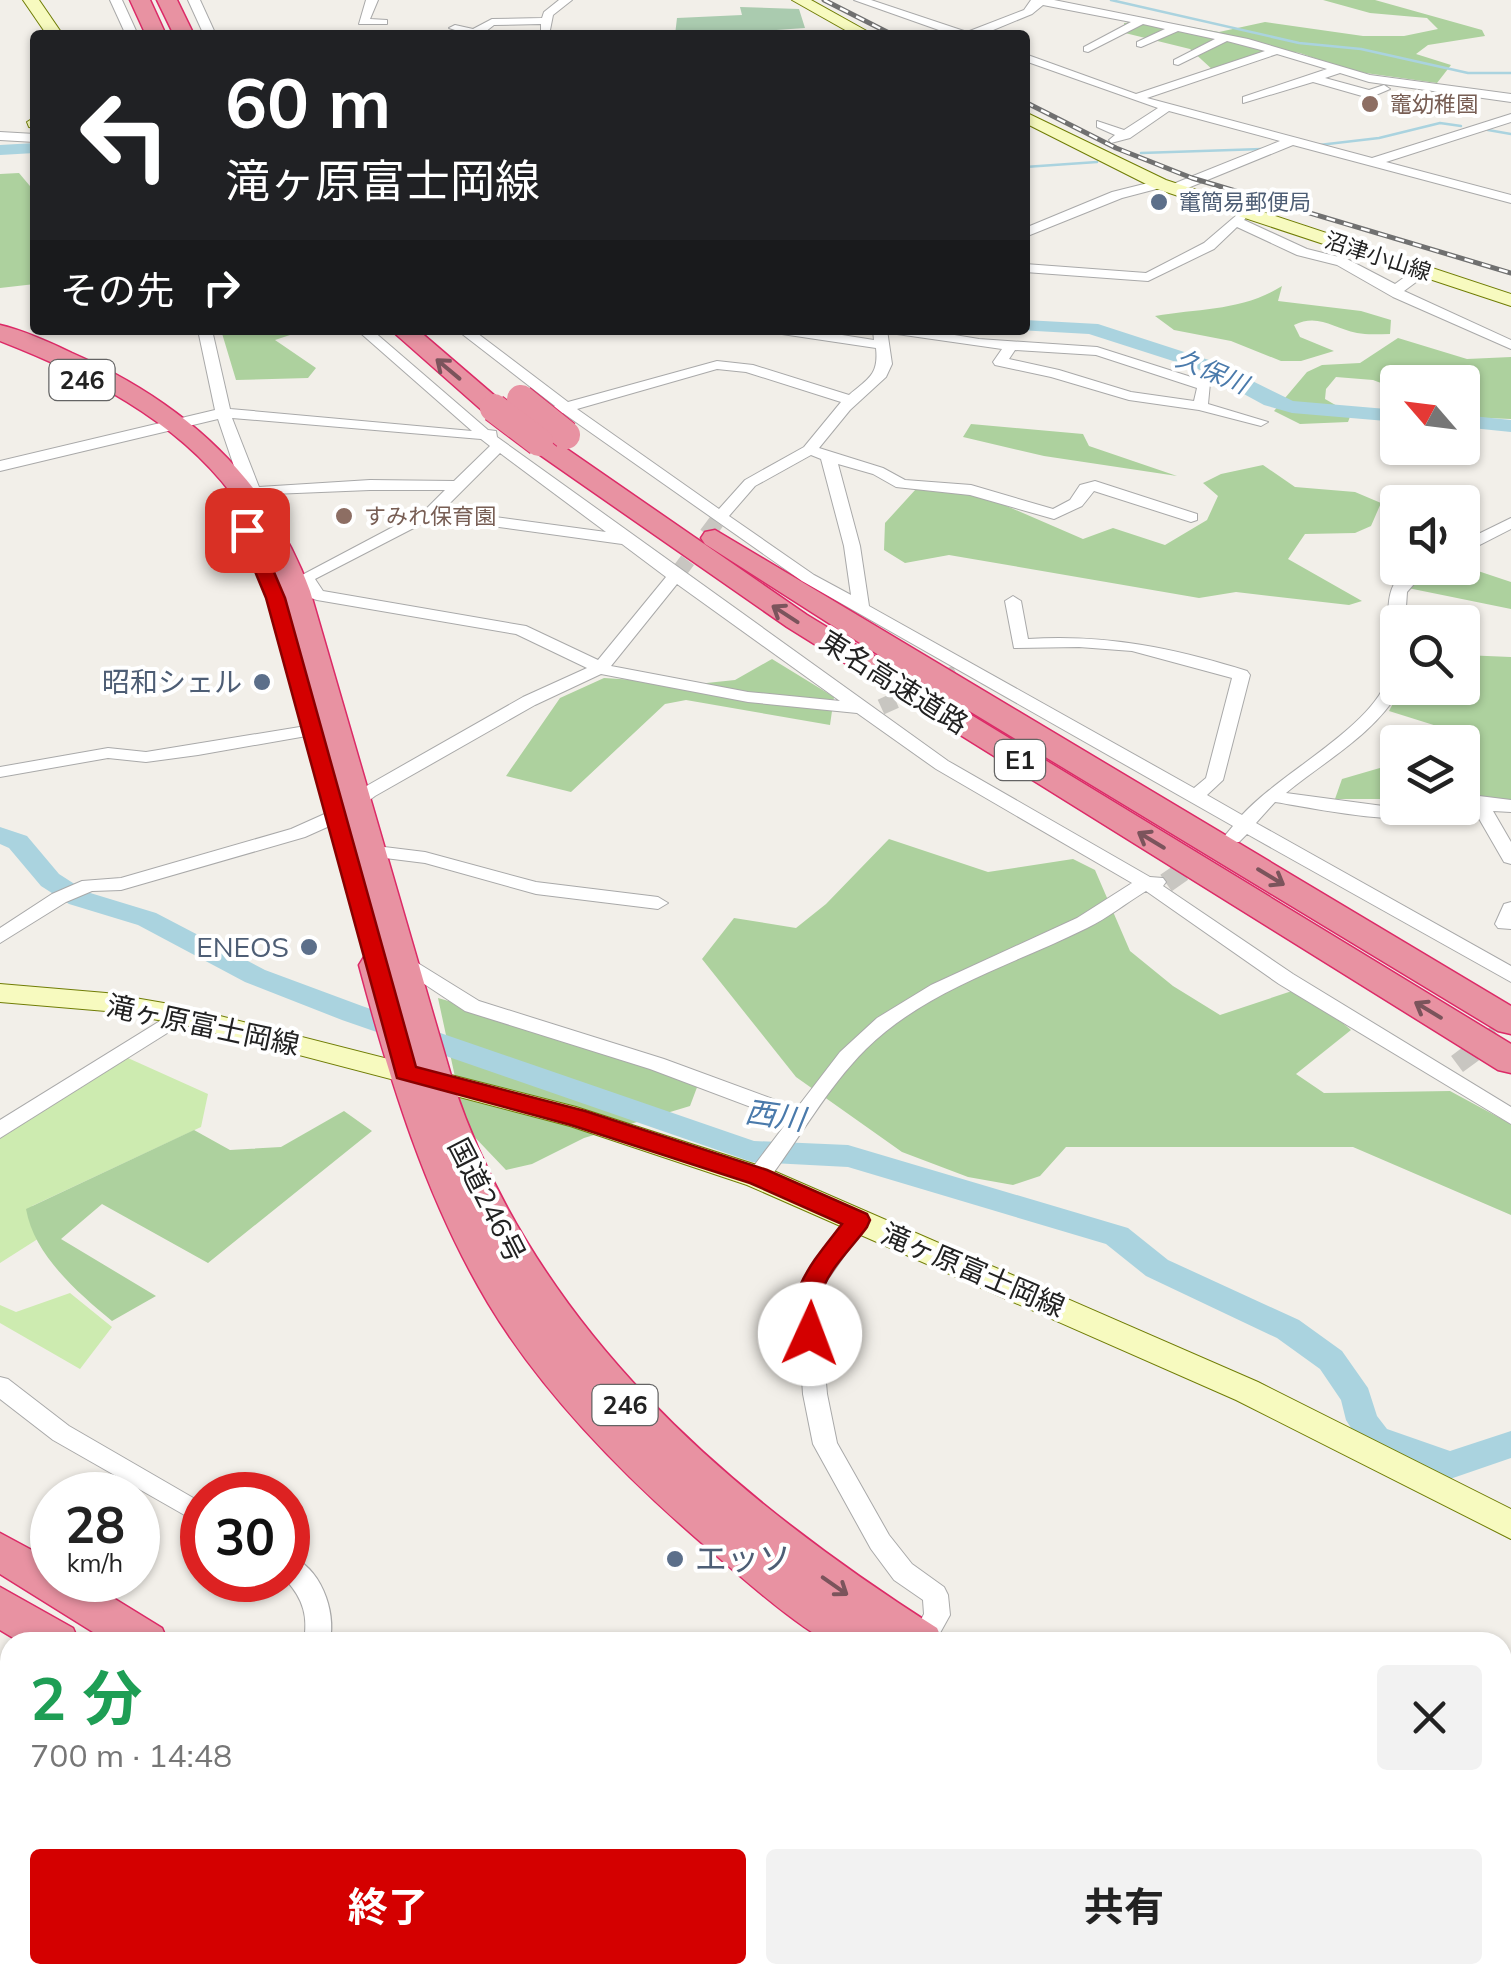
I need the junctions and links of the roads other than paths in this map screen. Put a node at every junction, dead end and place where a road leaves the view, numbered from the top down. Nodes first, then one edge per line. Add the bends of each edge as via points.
1 (31, 0) edge
2 (116, 0) edge
3 (140, 0) edge
4 (167, 0) edge
5 (194, 0) edge
6 (372, 0) edge
7 (566, 0) edge
8 (800, 0) edge
9 (860, 0) edge
10 (1039, 0) edge
11 (1071, 3) edge
12 (547, 21) junction
13 (1141, 21) junction
14 (383, 22) dead end
15 (455, 28) dead end
16 (1176, 28) junction
17 (52, 30) edge
18 (130, 30) edge
19 (154, 30) edge
20 (182, 30) edge
21 (208, 30) edge
22 (464, 30) edge
23 (485, 30) edge
24 (545, 30) edge
25 (857, 30) edge
26 (953, 30) edge
27 (981, 30) edge
28 (1225, 38) junction
29 (1141, 44) dead end
30 (1088, 49) dead end
31 (1279, 50) junction
32 (1030, 59) edge
33 (1178, 62) dead end
34 (1340, 69) junction
35 (1314, 79) junction
36 (1384, 89) dead end
37 (1135, 98) junction
38 (1511, 98) edge
39 (1247, 100) dead end
40 (1165, 106) junction
41 (1511, 118) edge
42 (1030, 119) edge
43 (1101, 124) dead end
44 (0, 136) edge
45 (30, 138) edge
46 (1290, 142) junction
47 (1372, 162) junction
48 (1167, 187) junction
49 (1511, 199) edge
50 (1067, 215) junction
51 (1030, 216) edge
52 (1240, 216) junction
53 (1030, 231) edge
54 (1030, 268) edge
55 (1422, 271) junction
56 (1396, 290) junction
57 (1511, 300) edge
58 (0, 332) edge
59 (205, 335) edge
60 (370, 335) edge
61 (409, 335) edge
62 (444, 335) edge
63 (469, 335) edge
64 (853, 335) edge
65 (938, 335) edge
66 (881, 337) edge
67 (0, 343) edge
68 (1012, 344) junction
69 (1511, 345) edge
70 (852, 401) junction
71 (1200, 406) junction
72 (223, 413) junction
73 (1260, 422) dead end
74 (167, 424) junction
75 (557, 428) junction
76 (492, 441) junction
77 (809, 450) junction
78 (828, 456) junction
79 (0, 466) edge
80 (460, 486) junction
81 (431, 513) junction
82 (720, 517) junction
83 (1191, 517) dead end
84 (1511, 523) edge
85 (625, 539) junction
86 (1480, 539) edge
87 (677, 575) junction
88 (300, 580) junction
89 (1400, 585) edge
90 (1012, 601) dead end
91 (861, 608) junction
92 (601, 668) junction
93 (871, 709) junction
94 (312, 730) junction
95 (0, 772) edge
96 (1270, 796) junction
97 (1194, 797) junction
98 (1480, 804) edge
99 (1511, 806) edge
100 (345, 809) junction
101 (1380, 811) edge
102 (1480, 815) edge
103 (1238, 832) junction
104 (368, 851) junction
105 (1511, 858) edge
106 (1145, 882) junction
107 (1166, 882) tunnel mouth
108 (658, 903) dead end
109 (0, 937) edge
110 (1511, 975) edge
111 (396, 978) junction
112 (0, 993) edge
113 (181, 1016) junction
114 (1511, 1022) edge
115 (1511, 1061) edge
116 (418, 1070) junction
117 (1511, 1117) edge
118 (801, 1122) junction
119 (0, 1130) edge
120 (764, 1169) junction
121 (858, 1220) junction
122 (0, 1386) edge
123 (180, 1502) edge
124 (1511, 1525) edge
125 (0, 1551) edge
126 (310, 1591) edge
127 (0, 1606) edge
128 (41, 1632) edge
129 (130, 1632) edge
130 (318, 1632) edge
131 (852, 1632) edge
132 (906, 1632) edge
133 (927, 1632) edge

1 - 17 main road
2 - 18 street
3 - 19 highway
4 - 20 highway
5 - 21 street
6 - 14 street via 364,22
7 - 12 street
8 - 25 main road
9 - 26 street
10 - 11 street
10 - 27 street via 1028,12
11 - 13 street
12 - 23 street via 492,22
12 - 24 street
13 - 16 street
13 - 30 street
15 - 22 street
16 - 28 street
16 - 29 street
28 - 31 street
28 - 33 street
31 - 34 street
31 - 37 street
32 - 37 street
34 - 35 street
34 - 38 street via 1409,86
35 - 36 street via 1368,94
35 - 39 street
37 - 40 street
40 - 43 street via 1120,138
40 - 46 street
41 - 47 street
42 - 48 main road, 沼津小山線
44 - 45 street
46 - 47 street
46 - 48 street
47 - 49 street
48 - 50 street via 1132,190
48 - 52 main road, 沼津小山線
50 - 51 street
50 - 53 street
52 - 54 street via 1209,246 1148,276
52 - 55 main road, 沼津小山線
52 - 56 street via 1302,252 1342,262
55 - 56 street
55 - 57 main road, 沼津小山線
56 - 69 street
58 - 74 highway, 国道246号 / 246 via 86,366
59 - 72 street
60 - 76 street
75 -> 61 highway, 東名高速道路 / E1, bridge via 494,408
62 - 75 highway, 東名高速道路 / E1, bridge
63 - 75 street
64 - 66 street
65 - 68 street
66 - 70 street via 883,371
67 - 74 highway, 国道246号 / 246
68 - 71 street via 1097,351 1205,386
68 - 71 street via 1000,362 1129,396
70 - 75 street via 748,368 717,365
70 - 77 street
71 - 73 street
72 - 74 street
72 - 76 street
72 - 80 street via 255,492
74 - 79 street
74 - 88 highway, 国道246号 / 246 via 214,457 244,492
74 - 94 highway, 国道246号 / 246 via 228,497 262,559
75 - 76 street
75 - 82 street
75 -> 114 highway, 東名高速道路 / E1 via 824,609
115 -> 75 highway, 東名高速道路 / E1 via 796,621
76 - 80 street
76 - 85 street
77 - 78 street
77 - 82 street via 750,483
78 - 83 street via 902,484 970,490 1054,514 1095,486
78 - 91 street
80 - 81 street
81 - 85 street
81 - 88 street
82 - 91 street
84 - 86 street
85 - 87 street
87 - 92 street
87 - 93 street
88 - 92 street via 317,595 520,630
88 - 100 highway, 国道246号 / 246
89 - 96 street via 1397,679 1364,722
90 - 97 street via 1020,644 1081,639 1132,645 1241,675 1214,780
91 - 97 street
92 - 93 street via 748,697
92 - 100 street via 529,701
93 - 106 street via 942,765
94 - 95 street
94 - 100 highway, 国道246号 / 246
96 - 101 street
96 - 103 street
97 - 103 street
98 - 99 street
100 - 104 highway, 国道246号 / 246
100 - 109 street via 298,833 205,861 121,884 89,885
100 - 111 highway, 国道246号 / 246
102 - 105 street
103 - 110 street
104 - 108 street via 399,850 533,888
104 - 111 highway, 国道246号 / 246
106 - 107 street
106 - 117 street via 1286,979 1450,1069
106 - 118 street via 1109,909 926,995 860,1043
111 - 116 highway, 国道246号 / 246
111 - 118 street via 657,1064
112 - 113 main road, 滝ヶ原富士岡線
113 - 116 main road, 滝ヶ原富士岡線
113 - 119 street
116 - 120 main road, 滝ヶ原富士岡線
116 - 131 highway, 国道246号 / 246 via 466,1225 496,1282 549,1356 630,1450 705,1521
116 -> 132 highway, 国道246号 / 246 via 496,1228 568,1341 619,1400 720,1498
118 - 120 street
120 - 121 main road, 滝ヶ原富士岡線
121 - 124 main road, 滝ヶ原富士岡線 via 1247,1390
121 - 133 street via 812,1284 815,1394 826,1444 880,1542 902,1572 935,1595 937,1614
122 - 123 street via 61,1433
125 - 129 highway
126 - 130 street
127 - 128 highway

